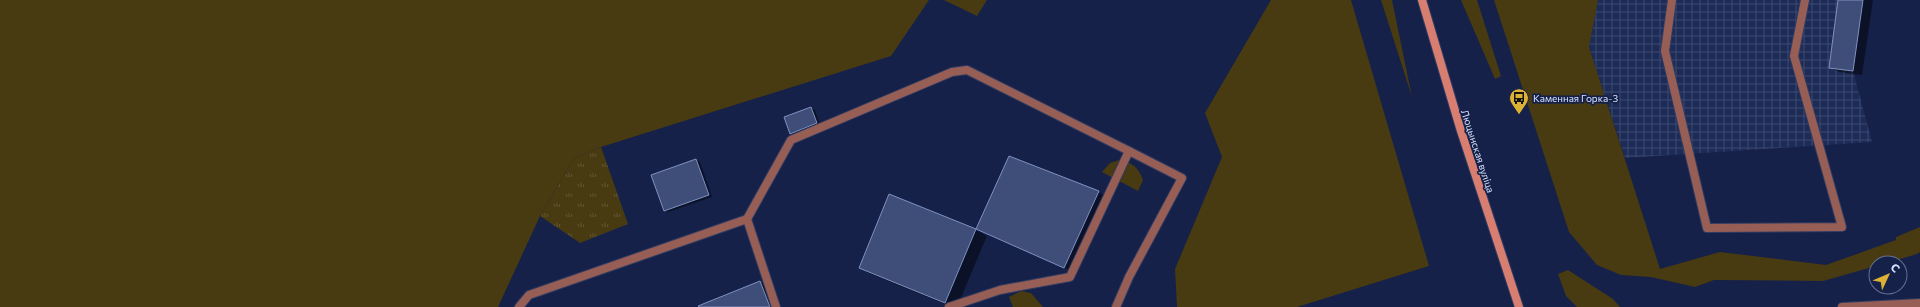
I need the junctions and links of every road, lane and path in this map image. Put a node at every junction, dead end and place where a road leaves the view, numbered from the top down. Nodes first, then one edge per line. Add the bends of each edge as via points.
1 (1422, 0) edge
2 (1672, 0) edge
3 (1805, 0) edge
4 (1129, 151) junction
5 (747, 220) junction
6 (1920, 303) edge
7 (519, 307) edge
8 (776, 307) edge
9 (950, 307) edge
10 (1116, 307) edge
11 (1519, 307) edge
12 (1842, 307) edge

1 - 11 main road, Люцынская вуліца via 1461,131
2 - 3 street via 1665,51 1707,228 1842,226 1794,56
4 - 5 street via 967,70 952,72 791,140
4 - 9 street via 1070,277 1000,290
4 - 10 street via 1182,178 1129,277
5 - 7 street via 529,294
5 - 8 street
6 - 12 street

